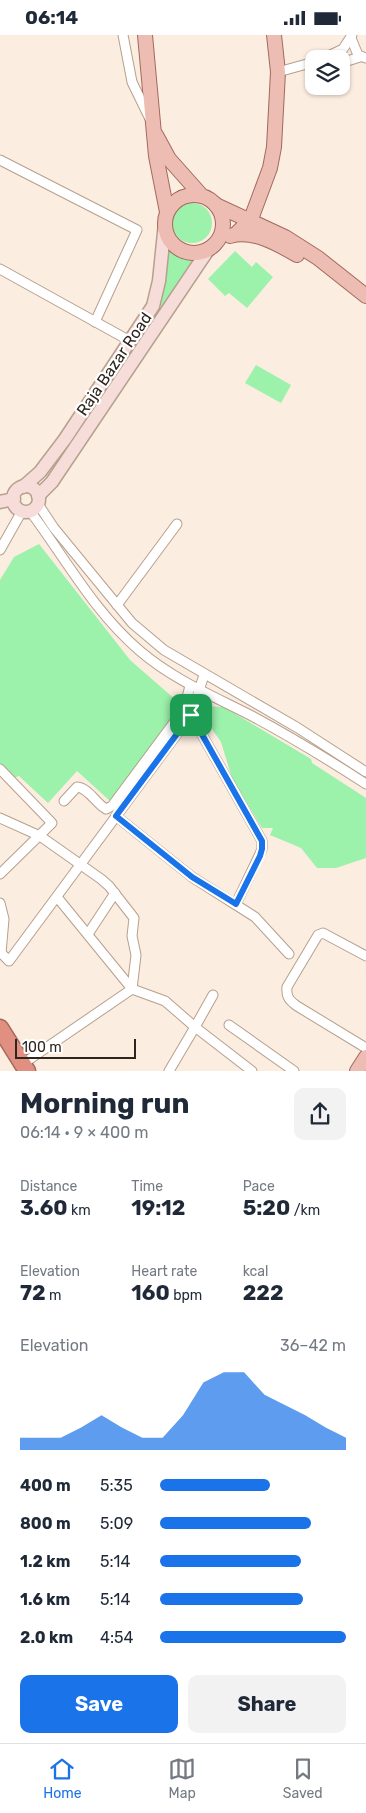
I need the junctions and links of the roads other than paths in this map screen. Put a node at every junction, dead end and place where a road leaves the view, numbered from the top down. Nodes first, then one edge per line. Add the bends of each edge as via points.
1 (123, 35) edge
2 (145, 35) edge
3 (274, 35) edge
4 (351, 37) edge
5 (341, 50) edge
6 (363, 57) edge
7 (350, 61) edge
8 (305, 65) edge
9 (278, 72) junction
10 (153, 127) junction
11 (0, 160) edge
12 (201, 195) junction
13 (216, 205) junction
14 (166, 218) junction
15 (251, 219) junction
16 (236, 234) junction
17 (218, 240) junction
18 (208, 250) junction
19 (0, 269) edge
20 (331, 271) junction
21 (366, 296) edge
22 (95, 322) junction
23 (130, 341) junction
24 (23, 487) junction
25 (14, 499) junction
26 (0, 503) edge
27 (32, 505) junction
28 (177, 524) dead end
29 (0, 550) edge
30 (117, 605) junction
31 (204, 675) junction
32 (194, 688) junction
33 (191, 715) junction
34 (0, 769) edge
35 (366, 772) edge
36 (366, 784) edge
37 (64, 801) dead end
38 (116, 816) junction
39 (0, 818) edge
40 (40, 836) junction
41 (81, 865) junction
42 (0, 874) edge
43 (115, 893) junction
44 (57, 897) junction
45 (0, 903) edge
46 (236, 904) junction
47 (88, 934) junction
48 (1, 954) edge
49 (290, 955) dead end
50 (366, 956) edge
51 (132, 989) junction
52 (213, 995) dead end
53 (230, 1025) dead end
54 (194, 1027) junction
55 (0, 1028) edge
56 (366, 1048) edge
57 (366, 1057) edge
58 (26, 1067) edge
59 (168, 1071) edge
60 (252, 1071) edge
61 (294, 1071) edge
62 (357, 1071) edge

1 - 10 street via 132,82
2 - 10 main road
3 - 9 main road
4 - 5 street
4 - 6 street via 356,53
6 - 7 street
8 - 9 street
9 - 15 main road via 273,156
10 - 12 main road via 169,159
10 - 14 main road
11 - 22 street via 137,230
12 - 13 main road
12 - 14 main road via 183,196 173,203
13 - 15 main road
13 - 17 main road via 223,222
14 - 18 main road via 166,232 175,246 191,253
14 - 23 street, Raja Bazar Road via 157,295 146,319
15 - 16 main road
15 - 20 main road via 318,258
16 - 17 main road
16 - 20 main road via 259,237 277,244
17 - 18 main road
18 - 27 street via 52,482
19 - 22 street
20 - 21 main road
22 - 23 street
23 - 24 street, Raja Bazar Road via 65,439 40,472
24 - 25 street, Raja Bazar Road via 16,491
24 - 27 street via 31,487
25 - 26 street
25 - 27 street via 16,506
27 - 29 street
27 - 30 street
27 - 32 street via 108,620 140,650
28 - 30 street
30 - 31 street via 164,651
31 - 32 street
31 - 35 street via 298,728
32 - 33 street
32 - 36 street via 251,716
32 - 37 street via 184,709 112,806 102,807 83,787 77,787
33 - 38 street
33 - 46 street via 262,841 260,856
34 - 40 street via 52,823
38 - 41 street
38 - 46 street via 192,877
39 - 40 street
40 - 41 street
40 - 42 street
41 - 43 street
41 - 44 street
43 - 47 street
43 - 51 street via 134,917 132,935 136,955
44 - 47 street
44 - 48 street via 9,961
45 - 48 street via 4,919
46 - 49 street via 254,917
47 - 51 street
50 - 56 street via 330,935 318,935 286,994 288,1000
51 - 54 street via 165,1001
51 - 58 street
52 - 54 street
53 - 61 street
54 - 59 street
54 - 60 street
55 - 58 highway
57 - 62 main road

